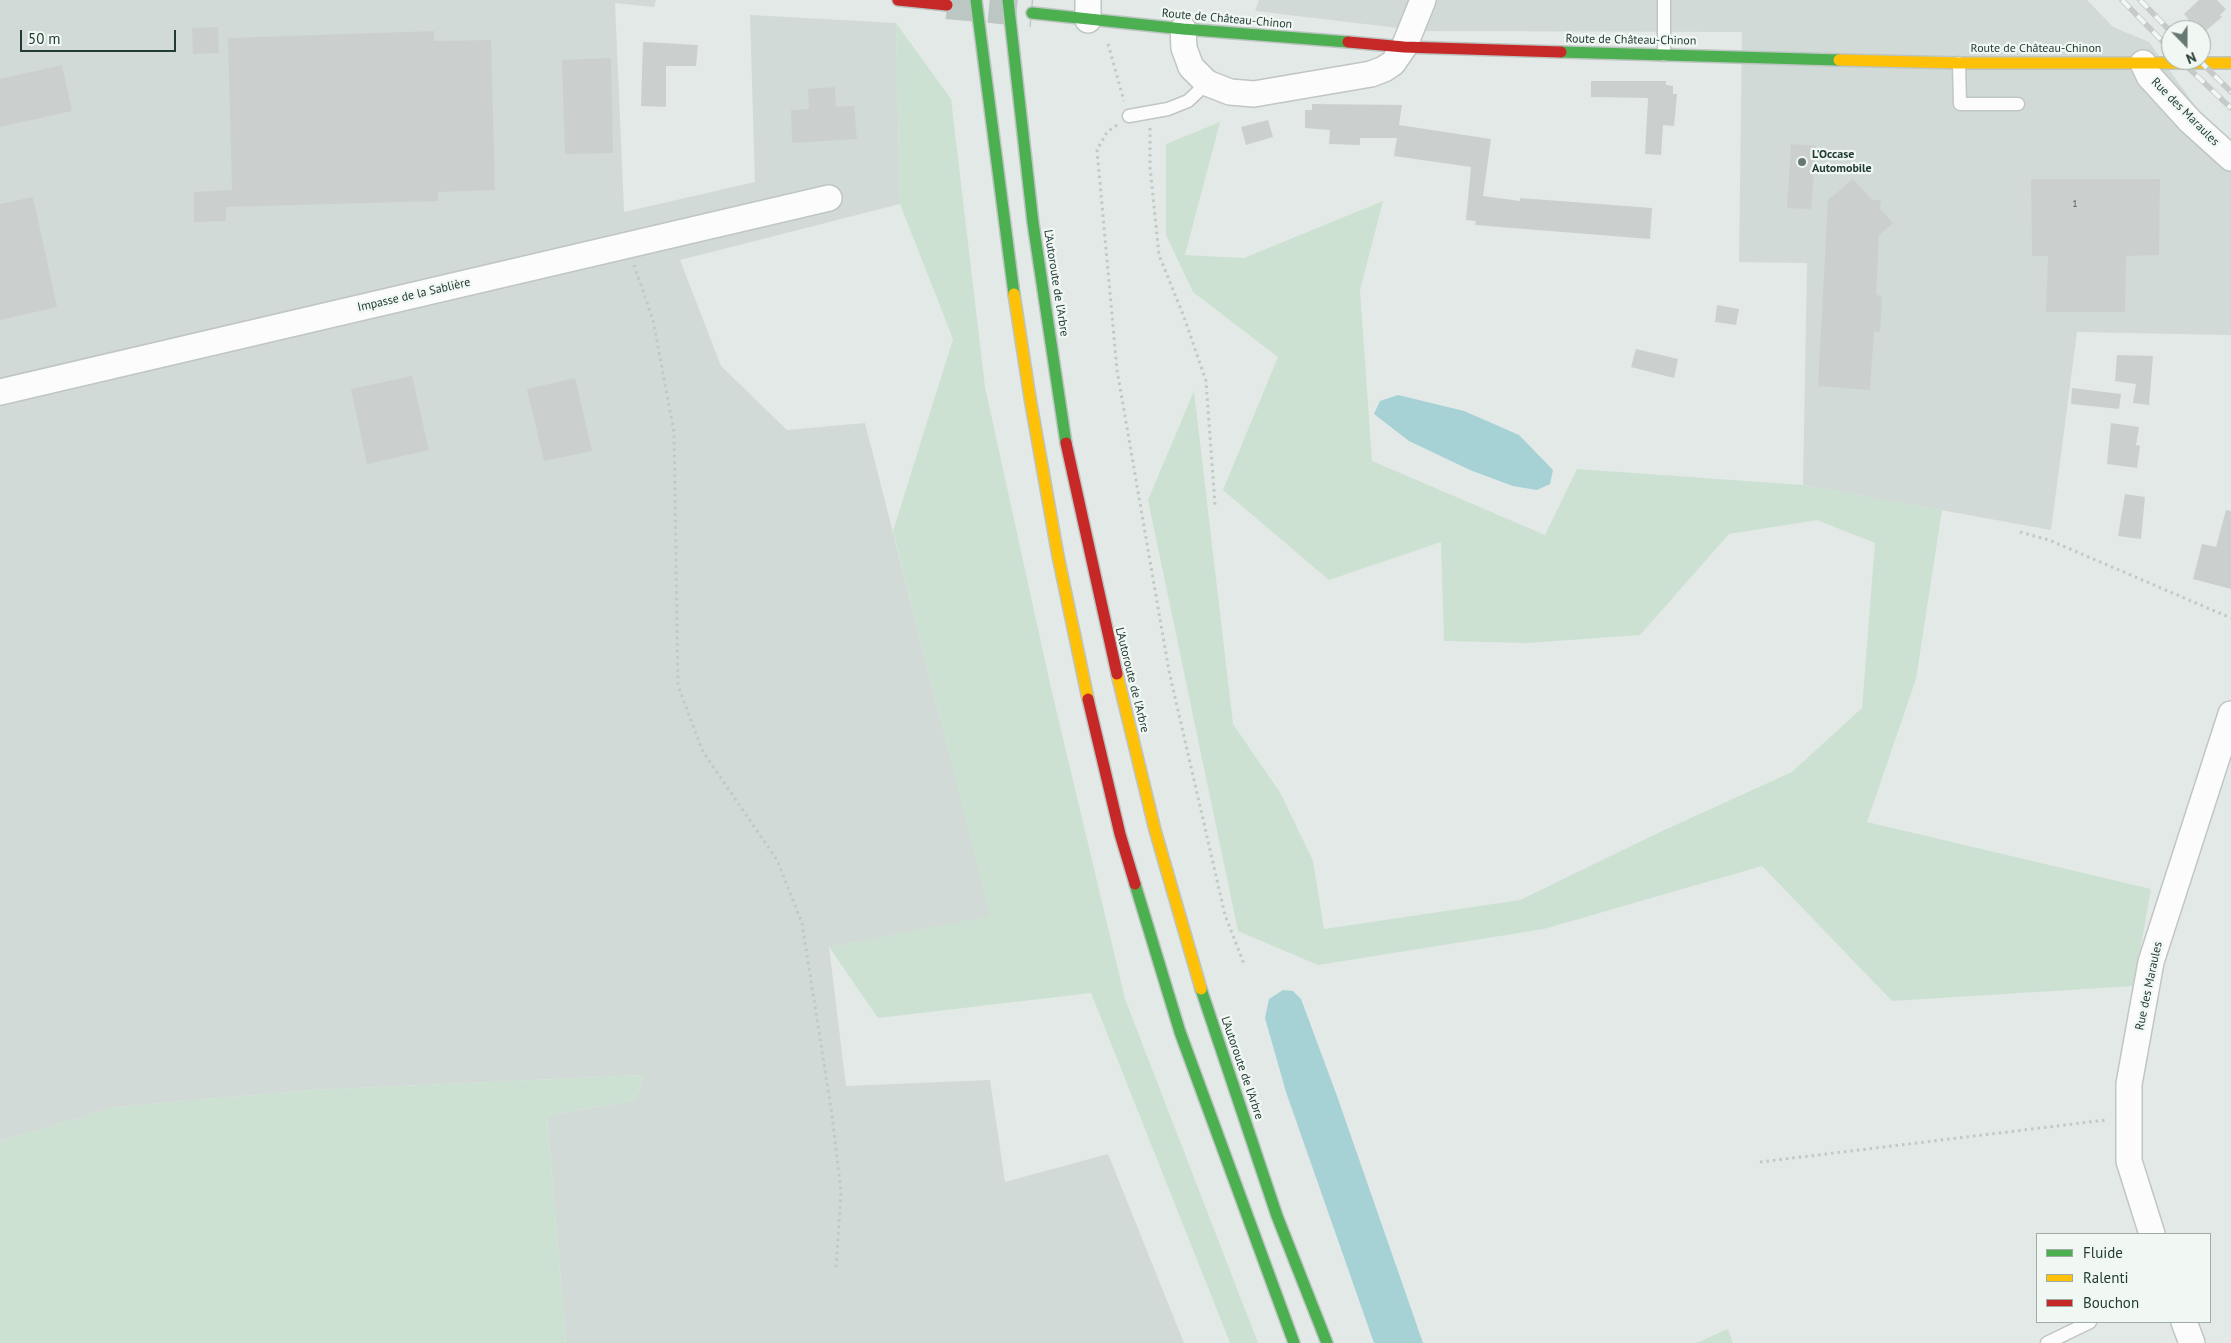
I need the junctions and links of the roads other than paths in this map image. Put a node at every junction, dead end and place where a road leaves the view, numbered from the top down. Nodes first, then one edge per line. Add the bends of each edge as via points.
1 (898, 0) edge
2 (976, 0) edge
3 (1008, 0) edge
4 (1423, 0) edge
5 (1664, 0) edge
6 (947, 5) dead end
7 (1032, 13) tunnel mouth
8 (1092, 14) edge
9 (1183, 29) junction
10 (1404, 47) junction
11 (1664, 55) junction
12 (1959, 62) junction
13 (2143, 63) junction
14 (2231, 63) edge
15 (1207, 82) junction
16 (2018, 104) dead end
17 (1129, 116) road end
18 (2231, 158) edge
19 (829, 198) dead end
20 (0, 392) edge
21 (2231, 714) edge
22 (2152, 1233) edge
23 (2088, 1323) edge
24 (2184, 1323) edge
25 (1294, 1343) edge
26 (1327, 1343) edge
27 (2047, 1343) edge
28 (2192, 1343) edge

1 - 6 main road
2 - 25 main road via 1001,203 1030,398 1058,556 1094,725 1120,834 1180,1032
3 - 26 main road, L'Autoroute de l'Arbre via 1033,223 1066,436 1110,648 1155,830 1210,1019 1277,1216
4 - 10 street
5 - 11 lane
7 - 8 main road, Route de Château-Chinon
8 - 9 main road, Route de Château-Chinon
9 - 10 main road, Route de Château-Chinon
9 - 15 street via 1184,48 1190,66
10 - 11 main road, Route de Château-Chinon
10 - 15 street via 1393,63 1371,74 1254,94 1230,92
11 - 12 main road, Route de Château-Chinon
12 - 13 main road, Route de Château-Chinon
12 - 16 lane via 1960,104
13 - 14 main road, Route de Château-Chinon
13 - 18 street, Rue des Maraules via 2149,76
15 - 17 lane via 1188,101 1168,110
19 - 20 street, Impasse de la Sablière
21 - 22 street, Rue des Maraules via 2151,962 2129,1084 2129,1161
23 - 27 lane
24 - 28 street

